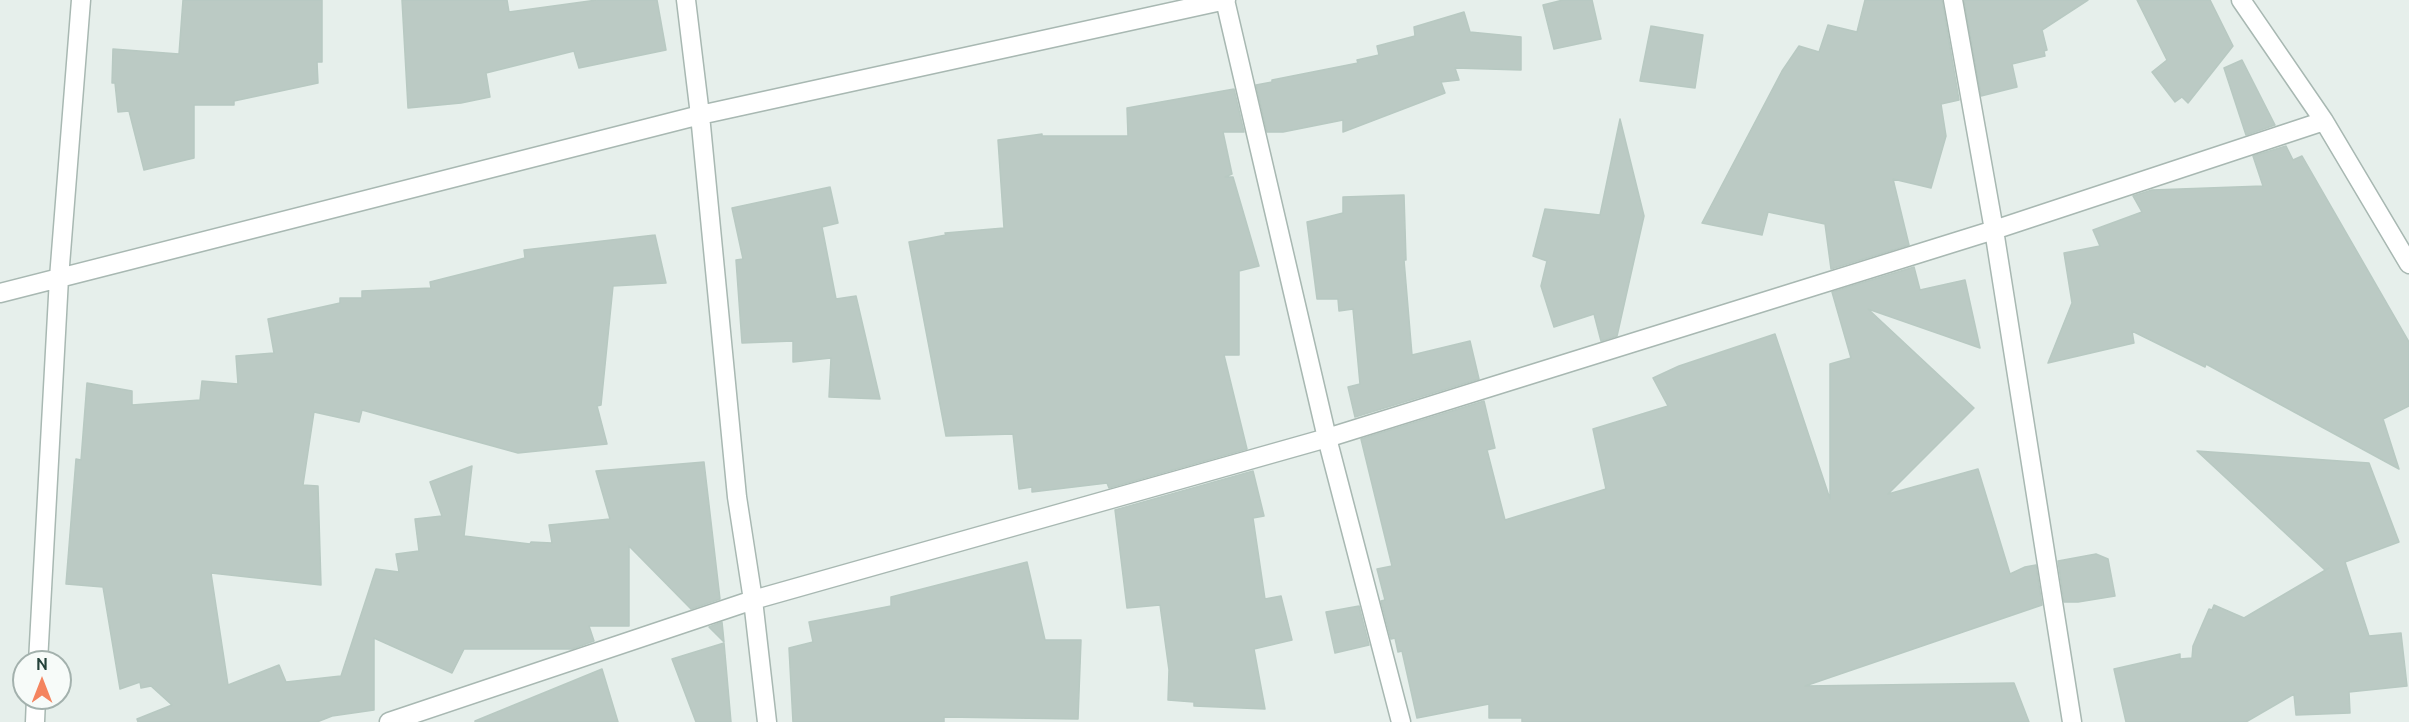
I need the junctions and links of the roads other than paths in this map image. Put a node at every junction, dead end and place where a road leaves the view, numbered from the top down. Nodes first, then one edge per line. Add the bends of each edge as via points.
1 (81, 0) edge
2 (686, 0) edge
3 (1225, 0) edge
4 (1953, 0) edge
5 (2241, 0) edge
6 (700, 115) junction
7 (2324, 121) junction
8 (1994, 231) junction
9 (2409, 264) edge
10 (59, 278) junction
11 (0, 293) edge
12 (1327, 438) junction
13 (753, 600) junction
14 (39, 650) edge
15 (389, 722) edge
16 (768, 722) edge
17 (1401, 722) edge
18 (2072, 722) edge

1 - 10 street
2 - 6 street
3 - 6 street
3 - 12 street
4 - 8 street
5 - 7 street
6 - 10 street
6 - 13 street via 737,497
7 - 8 street
7 - 9 street
8 - 12 street
8 - 18 street
10 - 11 street
10 - 14 street
12 - 13 street
12 - 17 street
13 - 15 street
13 - 16 street

